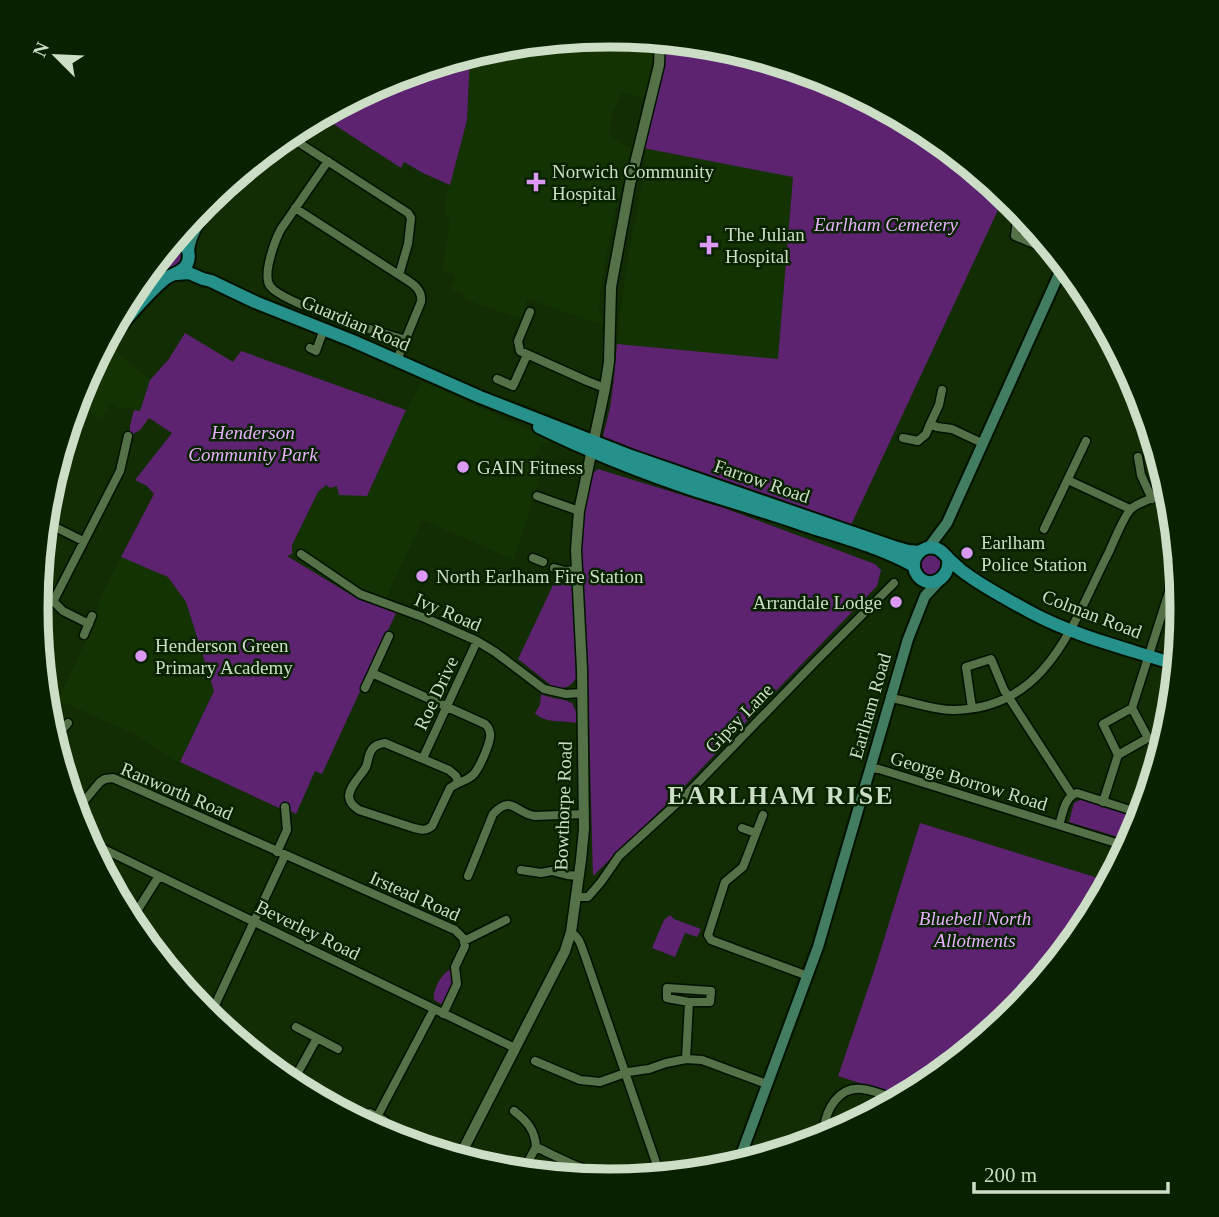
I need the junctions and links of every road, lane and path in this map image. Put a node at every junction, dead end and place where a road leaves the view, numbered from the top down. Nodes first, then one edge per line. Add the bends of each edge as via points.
1 (660, 49) edge
2 (298, 142) edge
3 (328, 161) junction
4 (295, 208) junction
5 (1017, 223) edge
6 (195, 231) edge
7 (184, 243) edge
8 (1037, 245) edge
9 (189, 253) junction
10 (160, 273) edge
11 (1059, 273) edge
12 (173, 275) junction
13 (399, 275) junction
14 (211, 281) junction
15 (141, 300) edge
16 (139, 304) junction
17 (137, 307) edge
18 (530, 312) dead end
19 (324, 329) junction
20 (406, 340) junction
21 (316, 351) dead end
22 (527, 355) junction
23 (397, 360) junction
24 (497, 379) dead end
25 (605, 388) junction
26 (942, 390) dead end
27 (930, 424) junction
28 (128, 436) dead end
29 (904, 438) dead end
30 (1086, 441) dead end
31 (982, 443) junction
32 (593, 447) junction
33 (1138, 457) dead end
34 (1068, 480) junction
35 (537, 496) dead end
36 (1159, 496) edge
37 (1152, 499) junction
38 (1130, 509) junction
39 (579, 511) junction
40 (947, 523) junction
41 (54, 527) edge
42 (1044, 529) dead end
43 (83, 541) junction
44 (925, 550) junction
45 (301, 554) dead end
46 (946, 556) junction
47 (533, 558) dead end
48 (543, 562) dead end
49 (914, 566) junction
50 (554, 568) dead end
51 (578, 570) junction
52 (920, 578) junction
53 (942, 578) junction
54 (894, 583) dead end
55 (1170, 588) edge
56 (996, 592) junction
57 (919, 608) junction
58 (1069, 630) junction
59 (84, 635) dead end
60 (389, 636) dead end
61 (477, 641) junction
62 (1149, 655) junction
63 (1168, 662) edge
64 (372, 673) junction
65 (365, 688) dead end
66 (582, 693) junction
67 (1009, 696) junction
68 (890, 698) junction
69 (447, 706) junction
70 (1132, 708) junction
71 (972, 709) junction
72 (1118, 755) junction
73 (424, 758) junction
74 (870, 768) junction
75 (458, 782) junction
76 (1072, 795) junction
77 (83, 802) edge
78 (1103, 802) junction
79 (285, 807) dead end
80 (1132, 813) edge
81 (584, 814) junction
82 (762, 815) dead end
83 (1059, 825) junction
84 (742, 828) dead end
85 (756, 833) junction
86 (1119, 844) edge
87 (102, 848) edge
88 (281, 853) junction
89 (530, 861) dead end
90 (159, 876) junction
91 (468, 876) dead end
92 (579, 876) junction
93 (576, 897) junction
94 (137, 911) edge
95 (506, 920) dead end
96 (254, 922) junction
97 (571, 932) junction
98 (464, 941) junction
99 (568, 944) junction
100 (582, 949) junction
101 (808, 976) junction
102 (689, 1002) junction
103 (214, 1006) edge
104 (438, 1012) junction
105 (296, 1027) dead end
106 (317, 1038) junction
107 (515, 1048) junction
108 (338, 1049) dead end
109 (686, 1059) junction
110 (535, 1061) dead end
111 (625, 1073) junction
112 (297, 1074) edge
113 (767, 1084) junction
114 (887, 1097) edge
115 (514, 1111) dead end
116 (377, 1117) dead end
117 (825, 1127) edge
118 (536, 1147) junction
119 (463, 1151) edge
120 (741, 1154) edge
121 (529, 1160) dead end
122 (658, 1168) edge
123 (587, 1169) edge

1 - 25 street, Bowthorpe Road via 611,287
2 - 3 street
3 - 4 street
3 - 13 street via 408,213 408,244
4 - 13 street
4 - 20 street, Guardian Road via 276,239 268,284 302,305
5 - 8 street via 1015,236
6 - 9 main road
7 - 9 highway, Guardian Road
9 - 12 highway via 186,266
9 - 14 highway, Guardian Road
10 - 12 highway, Guardian Road
11 - 31 main road
12 - 14 highway, Guardian Road via 188,273
12 - 16 highway
13 - 20 street via 422,295
14 - 19 highway, Guardian Road
15 - 16 highway
16 - 17 highway
18 - 22 street via 518,341 520,351
19 - 21 street
19 - 23 highway, Guardian Road
20 - 23 street
22 - 24 street via 513,386
22 - 25 street
23 - 32 highway, Guardian Road
25 - 32 street, Bowthorpe Road
26 - 27 street
27 - 29 street via 918,441
27 - 31 street
28 - 43 street via 120,471
30 - 34 street
31 - 40 main road
32 - 39 street, Bowthorpe Road
32 - 44 highway, Farrow Road via 894,547
32 - 49 highway, Farrow Road via 698,491
33 - 37 street
34 - 38 street
34 - 42 street
35 - 39 street
36 - 37 street
37 - 38 street
38 - 58 street
39 - 51 street, Bowthorpe Road
40 - 44 main road
40 - 46 main road
41 - 43 street
43 - 59 street via 54,602 62,611 91,620
44 - 46 highway, Colman Road via 939,550
44 - 49 highway via 916,556
45 - 61 street, Ivy Road via 360,593
46 - 53 highway via 949,565
46 - 56 highway, Colman Road
47 - 48 street
49 - 52 highway
50 - 51 street
51 - 66 street, Bowthorpe Road
52 - 53 highway, Colman Road via 934,582
52 - 57 main road, Earlham Road
53 - 56 highway, Colman Road via 956,577
53 - 57 main road, Earlham Road
54 - 93 street, Gipsy Lane via 686,795 619,856 588,897
55 - 62 street
56 - 58 highway, Colman Road
57 - 68 main road, Earlham Road
58 - 62 highway, Colman Road
58 - 67 street via 1039,675
60 - 64 street
61 - 66 street, Ivy Road via 544,689
61 - 69 street, Roe Drive
62 - 63 highway, Colman Road
62 - 70 street
64 - 65 street
64 - 69 street
66 - 81 street, Bowthorpe Road
67 - 71 street
67 - 71 street via 991,659 966,667
67 - 76 street
68 - 71 street via 935,709
68 - 74 main road, Earlham Road
69 - 73 street, Roe Drive
69 - 75 street via 485,724 490,732 475,773
70 - 72 street via 1148,738
70 - 72 street via 1102,724
72 - 78 street
73 - 75 street, Roe Drive via 449,770
73 - 75 street, Roe Drive via 385,743 377,745 350,791 352,805 423,831 432,826 450,788
74 - 83 street, George Borrow Road
74 - 101 main road, Earlham Road
76 - 78 street, George Borrow Road
76 - 83 street, George Borrow Road
77 - 88 street, Ranworth Road via 100,782 113,778
78 - 80 street, George Borrow Road
79 - 88 street via 287,830
81 - 91 street via 534,816 514,806 500,806
81 - 92 street, Bowthorpe Road
82 - 85 street
83 - 86 street, George Borrow Road
84 - 85 street
85 - 101 street via 743,867 725,882 708,935
87 - 90 street, Beverley Road
88 - 96 street
88 - 98 street, Irstead Road via 455,930
89 - 92 street via 524,871
90 - 94 street
90 - 96 street, Beverley Road
92 - 93 street, Bowthorpe Road
93 - 97 street, Bowthorpe Road
95 - 98 street
96 - 103 street
96 - 104 street, Beverley Road
97 - 99 street, Bowthorpe Road
97 - 100 street
98 - 104 street, Irstead Road via 455,967 457,984
99 - 100 street
99 - 107 street, Bowthorpe Road
100 - 111 street
101 - 113 main road, Earlham Road
102 - 102 street via 667,999 667,988 711,991 710,1002
102 - 109 street
104 - 107 street, Beverley Road
104 - 116 street, Irstead Road
105 - 106 street
106 - 108 street
106 - 112 street
107 - 119 street, Bowthorpe Road
109 - 111 street
109 - 113 street via 702,1060
110 - 111 street via 580,1080 600,1082
111 - 122 street
113 - 120 main road, Earlham Road
114 - 117 street via 860,1088 845,1093 833,1102
115 - 118 street via 533,1131
118 - 121 street
118 - 123 street

